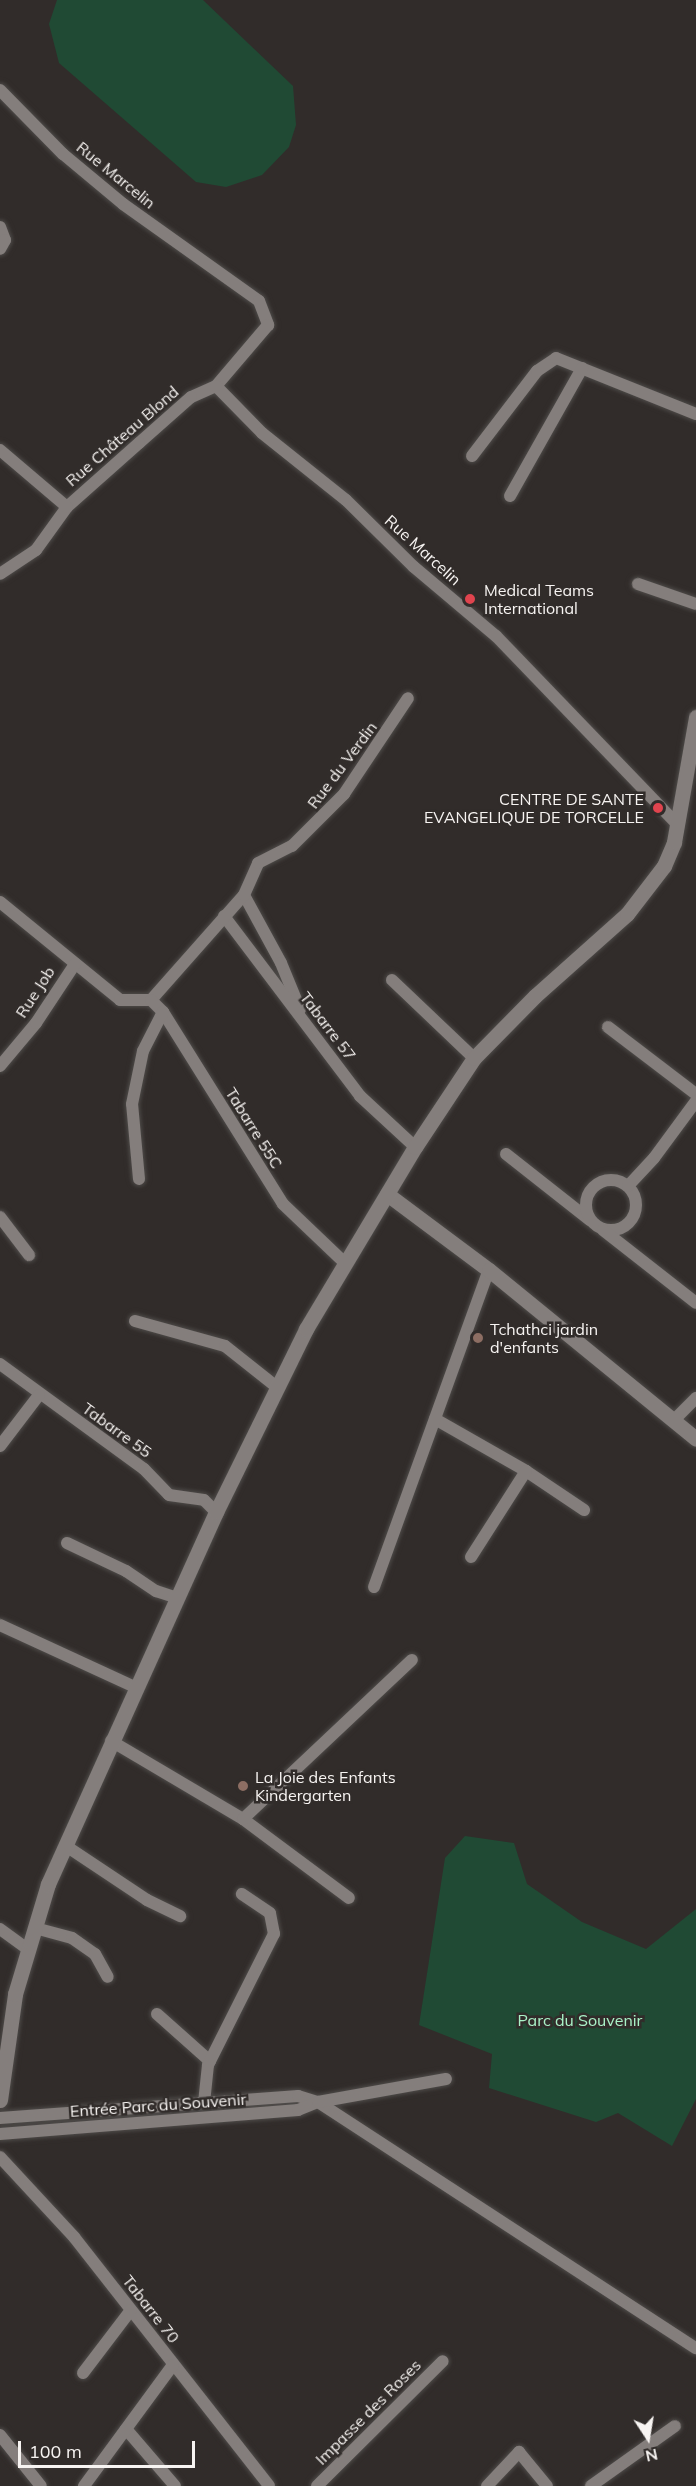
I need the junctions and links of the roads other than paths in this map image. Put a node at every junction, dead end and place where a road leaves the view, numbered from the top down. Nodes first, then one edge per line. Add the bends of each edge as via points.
1 (0, 90) edge
2 (0, 227) edge
3 (0, 249) edge
4 (268, 325) joint
5 (582, 368) junction
6 (216, 386) junction
7 (696, 414) edge
8 (0, 450) edge
9 (472, 456) dead end
10 (510, 495) dead end
11 (67, 507) junction
12 (0, 574) edge
13 (638, 584) dead end
14 (696, 604) edge
15 (408, 698) dead end
16 (696, 717) edge
17 (676, 823) junction
18 (244, 895) junction
19 (0, 902) edge
20 (224, 916) junction
21 (75, 964) junction
22 (392, 980) dead end
23 (151, 1000) junction
24 (163, 1012) junction
25 (305, 1021) junction
26 (608, 1027) dead end
27 (474, 1058) junction
28 (0, 1066) edge
29 (696, 1094) edge
30 (696, 1101) edge
31 (415, 1147) junction
32 (506, 1154) dead end
33 (139, 1179) dead end
34 (628, 1186) junction
35 (591, 1192) junction
36 (387, 1194) junction
37 (566, 1201) junction
38 (0, 1217) edge
39 (590, 1220) junction
40 (628, 1223) junction
41 (603, 1230) junction
42 (625, 1248) junction
43 (29, 1255) dead end
44 (344, 1262) junction
45 (489, 1270) junction
46 (696, 1304) edge
47 (135, 1322) dead end
48 (0, 1364) edge
49 (278, 1388) junction
50 (39, 1395) junction
51 (696, 1398) edge
52 (435, 1419) junction
53 (675, 1419) junction
54 (696, 1439) edge
55 (0, 1446) edge
56 (526, 1471) junction
57 (584, 1510) dead end
58 (216, 1512) junction
59 (67, 1543) dead end
60 (471, 1557) dead end
61 (374, 1587) dead end
62 (178, 1598) junction
63 (0, 1625) edge
64 (412, 1660) dead end
65 (137, 1688) junction
66 (111, 1741) junction
67 (243, 1819) junction
68 (66, 1846) junction
69 (242, 1894) dead end
70 (349, 1898) dead end
71 (180, 1916) dead end
72 (35, 1928) junction
73 (0, 1929) edge
74 (28, 1949) junction
75 (108, 1977) dead end
76 (157, 2013) dead end
77 (210, 2061) junction
78 (446, 2079) dead end
79 (0, 2100) edge
80 (318, 2102) junction
81 (204, 2103) junction
82 (0, 2118) edge
83 (0, 2134) edge
84 (0, 2157) edge
85 (131, 2310) junction
86 (696, 2348) edge
87 (442, 2361) dead end
88 (173, 2365) junction
89 (83, 2373) dead end
90 (675, 2426) dead end
91 (126, 2428) junction
92 (0, 2435) edge
93 (41, 2486) edge
94 (84, 2486) edge
95 (175, 2486) edge
96 (269, 2486) edge
97 (317, 2486) edge
98 (487, 2486) edge
99 (547, 2486) edge
100 (591, 2486) edge

1 - 4 street, Rue Marcelin via 63,154 123,204 259,301
2 - 3 street via 5,240
4 - 6 street, Rue Château Blond
5 - 7 street
5 - 9 street via 556,358 550,360 537,371
5 - 10 street
6 - 11 street, Rue Château Blond via 191,397
6 - 17 street, Rue Marcelin via 262,433 346,501 414,567 496,636
8 - 11 street
11 - 12 street, Rue Château Blond via 36,550
13 - 14 street
15 - 18 street, Rue du Verdin via 344,794 292,846 258,863
16 - 17 main road
17 - 27 main road via 664,866 646,893
18 - 20 street, Rue du Verdin
18 - 25 street via 282,963
19 - 21 street
20 - 23 street, Rue du Verdin
20 - 25 street, Tabarre 57
21 - 23 street via 120,1000
21 - 28 street, Rue Job via 61,979 36,1023
22 - 27 street
23 - 24 street, Tabarre 55C
24 - 33 street via 143,1051 132,1104
24 - 44 street, Tabarre 55C via 284,1204
25 - 31 street, Tabarre 57 via 360,1095
26 - 29 street
27 - 31 main road
30 - 34 street
31 - 36 main road
32 - 37 street
34 - 35 street via 608,1180
34 - 40 street via 636,1205
35 - 37 street
35 - 39 street via 587,1205
36 - 44 main road
36 - 45 main road
37 - 39 street
38 - 43 street
39 - 41 street
40 - 41 street
40 - 42 street
41 - 42 street
42 - 46 street
44 - 49 main road
45 - 52 street
45 - 53 main road
47 - 49 street via 225,1346
48 - 50 street, Tabarre 55
49 - 58 main road
50 - 55 street
50 - 58 street, Tabarre 55 via 144,1469 169,1495 204,1500
51 - 53 street
52 - 56 street
52 - 61 street
53 - 54 main road
56 - 57 street
56 - 60 street
58 - 62 main road
59 - 62 street via 126,1571 156,1591
62 - 65 main road
63 - 65 street
64 - 67 street
65 - 66 main road
66 - 67 street
66 - 68 main road
67 - 70 street
68 - 71 street via 147,1900
68 - 72 main road via 48,1884
69 - 77 street via 270,1913 273,1934
72 - 74 main road
72 - 75 street via 72,1938 95,1954
73 - 74 street
74 - 79 main road via 15,1994
76 - 77 street
77 - 81 street
78 - 80 street, Entrée Parc du Souvenir
80 - 81 street, Entrée Parc du Souvenir via 298,2096
80 - 83 street, Entrée Parc du Souvenir via 297,2110
80 - 86 street
81 - 82 street, Entrée Parc du Souvenir
84 - 85 street, Tabarre 70 via 74,2237
85 - 88 street, Tabarre 70
85 - 89 street
87 - 97 street, Impasse des Roses
88 - 91 street
88 - 96 street, Tabarre 70
90 - 100 street
91 - 94 street
91 - 95 street
92 - 93 street
98 - 99 street via 519,2452

